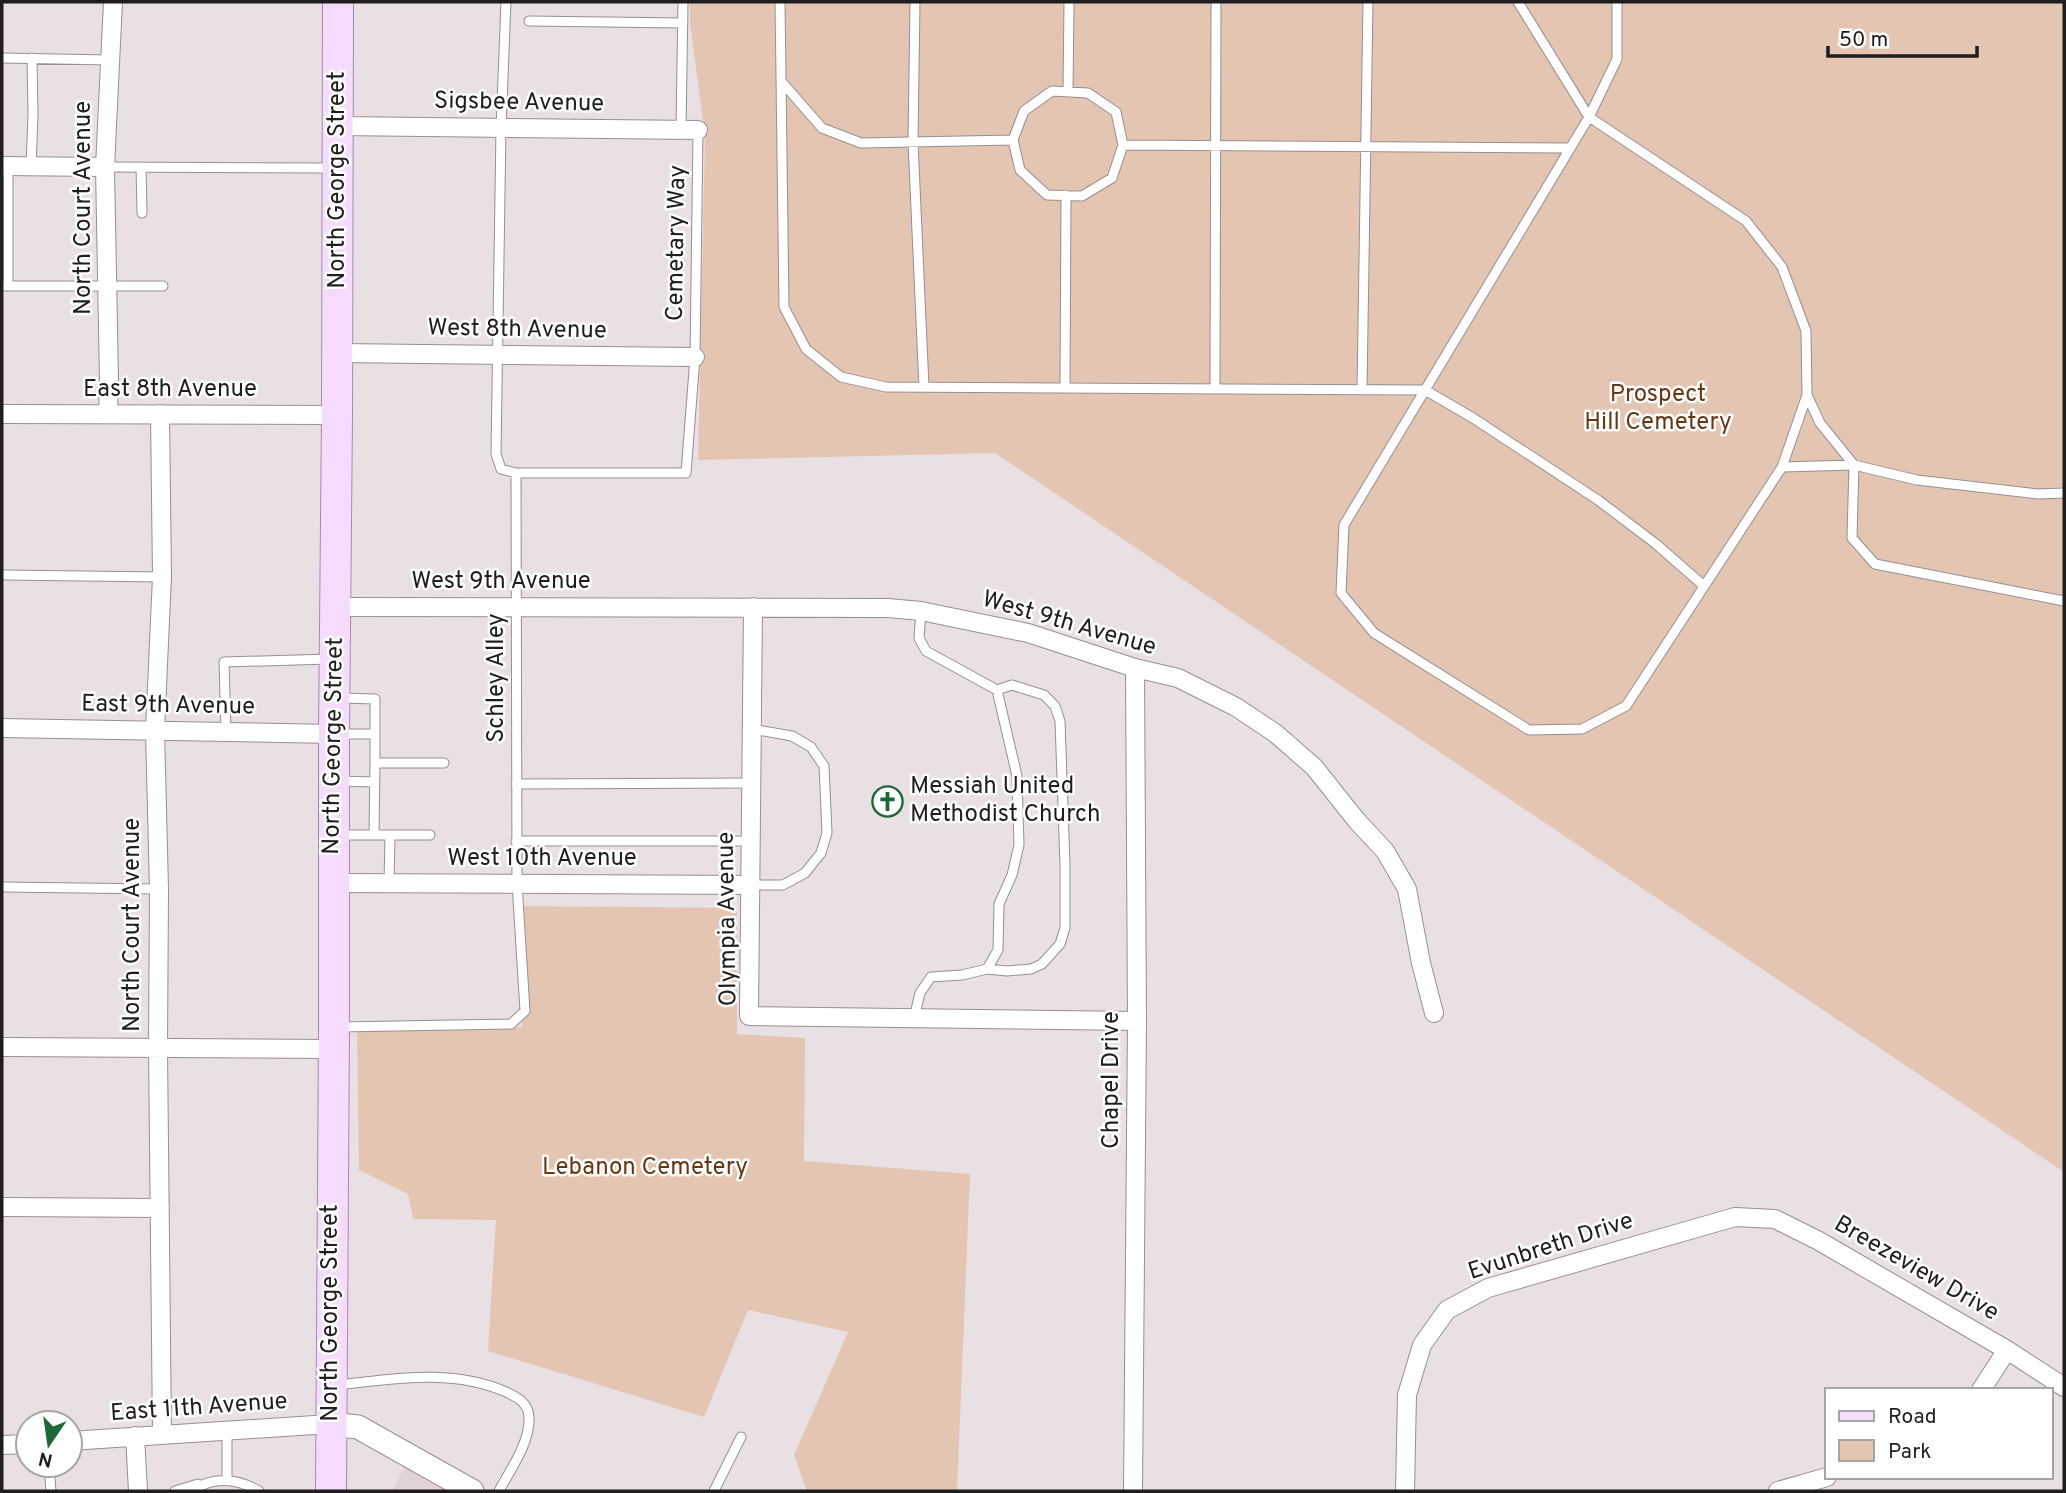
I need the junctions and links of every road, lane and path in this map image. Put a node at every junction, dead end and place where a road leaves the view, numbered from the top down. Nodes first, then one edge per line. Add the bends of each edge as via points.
1 (113, 2) edge
2 (338, 2) edge
3 (506, 2) edge
4 (683, 2) edge
5 (780, 2) edge
6 (915, 2) edge
7 (1069, 2) edge
8 (1216, 2) edge
9 (1368, 2) edge
10 (1518, 2) edge
11 (1617, 2) edge
12 (529, 21) dead end
13 (683, 23) junction
14 (2, 58) edge
15 (32, 58) junction
16 (110, 60) junction
17 (781, 80) junction
18 (1068, 92) junction
19 (1589, 117) junction
20 (338, 125) junction
21 (501, 128) junction
22 (690, 130) junction
23 (1013, 140) junction
24 (913, 142) junction
25 (1123, 145) junction
26 (1216, 146) junction
27 (1366, 147) junction
28 (1570, 148) junction
29 (5, 166) edge
30 (31, 167) junction
31 (105, 167) junction
32 (141, 167) junction
33 (338, 168) junction
34 (1066, 195) junction
35 (142, 213) dead end
36 (5, 286) edge
37 (163, 286) dead end
38 (107, 287) junction
39 (338, 353) junction
40 (499, 354) junction
41 (695, 357) junction
42 (924, 387) junction
43 (1065, 388) junction
44 (1215, 389) junction
45 (1362, 390) junction
46 (1425, 390) junction
47 (1807, 395) junction
48 (2, 414) edge
49 (108, 414) junction
50 (160, 414) junction
51 (337, 415) junction
52 (1854, 464) junction
53 (1782, 467) junction
54 (516, 472) junction
55 (2064, 493) edge
56 (2, 575) edge
57 (162, 578) junction
58 (1704, 586) junction
59 (2064, 601) edge
60 (515, 606) junction
61 (336, 607) junction
62 (753, 607) junction
63 (921, 611) junction
64 (335, 659) junction
65 (1135, 668) junction
66 (997, 690) junction
67 (334, 698) junction
68 (2, 728) edge
69 (752, 729) junction
70 (155, 730) junction
71 (226, 732) junction
72 (334, 734) junction
73 (375, 734) junction
74 (375, 763) junction
75 (444, 763) dead end
76 (333, 781) junction
77 (374, 782) junction
78 (752, 783) junction
79 (516, 784) junction
80 (333, 834) junction
81 (374, 835) junction
82 (390, 835) junction
83 (430, 835) dead end
84 (516, 841) junction
85 (751, 841) junction
86 (333, 883) junction
87 (390, 883) junction
88 (517, 883) junction
89 (751, 885) junction
90 (2, 887) edge
91 (159, 890) junction
92 (987, 969) junction
93 (1434, 1013) dead end
94 (914, 1018) junction
95 (1137, 1021) junction
96 (334, 1038) junction
97 (158, 1047) junction
98 (2, 1048) edge
99 (2, 1207) edge
100 (160, 1208) junction
101 (1735, 1217) joint
102 (2007, 1350) junction
103 (331, 1385) junction
104 (2064, 1387) edge
105 (1982, 1388) edge
106 (330, 1424) junction
107 (227, 1431) junction
108 (162, 1435) junction
109 (135, 1436) junction
110 (741, 1437) dead end
111 (84, 1440) edge
112 (1825, 1477) edge
113 (227, 1480) junction
114 (203, 1483) junction
115 (138, 1491) edge
116 (175, 1491) edge
117 (193, 1491) edge
118 (259, 1491) edge
119 (331, 1491) edge
120 (472, 1491) edge
121 (499, 1491) edge
122 (714, 1491) edge
123 (1133, 1491) edge
124 (1405, 1491) edge
125 (1778, 1491) edge

1 - 16 street, North Court Avenue
2 - 20 main road, North George Street
3 - 21 lane
4 - 13 lane, Cemetary Way
5 - 17 lane
6 - 24 lane
7 - 18 lane
8 - 26 lane
9 - 27 lane
10 - 19 lane
11 - 19 lane via 1617,60
12 - 13 lane
13 - 22 lane, Cemetary Way
14 - 15 lane
15 - 16 lane
15 - 30 lane
16 - 31 street, North Court Avenue
17 - 24 lane via 822,128 861,143
17 - 42 lane via 784,307 806,349 841,377 886,387
18 - 23 lane via 1052,91 1024,111
18 - 25 lane via 1088,93 1116,112
19 - 28 lane
19 - 47 lane via 1746,221 1782,267 1806,331
20 - 21 street, Sigsbee Avenue
20 - 33 main road, North George Street
21 - 22 street, Sigsbee Avenue
21 - 40 lane
22 - 41 lane, Cemetary Way
23 - 24 lane
23 - 34 lane via 1020,170 1047,195
24 - 42 lane
25 - 26 lane
25 - 34 lane via 1112,178 1082,196
26 - 27 lane
26 - 44 lane
27 - 28 lane
27 - 45 lane
28 - 46 lane
29 - 30 street
29 - 36 lane
30 - 31 street
31 - 32 lane
31 - 38 street, North Court Avenue
32 - 33 lane
32 - 35 lane
33 - 39 main road, North George Street
34 - 43 lane
36 - 38 lane
37 - 38 lane
38 - 49 street, North Court Avenue
39 - 40 street, West 8th Avenue
39 - 51 main road, North George Street
40 - 41 street, West 8th Avenue
40 - 54 lane via 496,454 501,469
41 - 54 lane, Cemetary Way via 686,473
42 - 43 lane
43 - 44 lane
44 - 45 lane
45 - 46 lane
46 - 58 lane via 1598,499
46 - 58 lane via 1344,525 1341,593 1374,633 1529,730 1582,729 1626,706
47 - 52 lane via 1820,424
47 - 53 lane
48 - 49 street, East 8th Avenue
49 - 50 street, East 8th Avenue
50 - 51 street, East 8th Avenue
50 - 57 street, North Court Avenue
51 - 61 main road, North George Street
52 - 53 lane
52 - 55 lane via 1917,480
52 - 59 lane via 1852,538 1875,564
53 - 58 lane
54 - 60 lane, Schley Alley
56 - 57 lane
57 - 70 street, North Court Avenue
60 - 61 street, West 9th Avenue
60 - 62 street, West 9th Avenue
60 - 79 lane, Schley Alley
61 - 64 main road, North George Street
62 - 63 street, West 9th Avenue
62 - 69 street, Olympia Avenue
63 - 65 street, West 9th Avenue via 1028,633
63 - 66 lane via 919,638 926,651
64 - 67 main road, North George Street
64 - 71 lane via 224,662
65 - 93 street, West 9th Avenue via 1178,678 1236,706 1314,767 1385,851 1407,888
65 - 95 street, Chapel Drive
66 - 92 lane via 1017,776 1019,845 999,904 998,950
66 - 92 lane via 1012,685 1044,695 1055,706 1060,721 1065,928 1060,944 1042,964 1031,969
67 - 72 main road, North George Street
67 - 73 lane via 375,698
68 - 70 street, East 9th Avenue
69 - 78 street, Olympia Avenue
69 - 89 lane via 792,736 811,747 824,766 827,833 821,853 805,873 783,885
70 - 71 street, East 9th Avenue
70 - 91 street, North Court Avenue
71 - 72 street, East 9th Avenue
72 - 73 lane
72 - 76 main road, North George Street
73 - 74 lane
74 - 75 lane
74 - 77 lane
76 - 77 lane
76 - 80 main road, North George Street
77 - 81 lane
78 - 79 lane
78 - 85 street, Olympia Avenue
79 - 84 lane, Schley Alley
80 - 81 lane
80 - 86 main road, North George Street
81 - 82 lane
82 - 83 lane
82 - 87 lane
84 - 85 lane
84 - 88 lane, Schley Alley
85 - 89 street, Olympia Avenue
86 - 87 street, West 10th Avenue
86 - 96 main road, North George Street
87 - 88 street, West 10th Avenue
88 - 89 street, West 10th Avenue
88 - 96 lane, Schley Alley via 525,1011 511,1024
89 - 94 street, Olympia Avenue via 749,1016
90 - 91 lane
91 - 97 street, North Court Avenue
92 - 94 lane via 931,977 919,993
94 - 95 street, Olympia Avenue
95 - 123 street, Chapel Drive
96 - 97 street
96 - 103 main road, North George Street
97 - 98 street
97 - 100 street, North Court Avenue
99 - 100 street
100 - 108 street, North Court Avenue
101 - 102 street, Breezeview Drive via 1775,1219
101 - 124 street, Evunbreth Drive via 1488,1287 1447,1310 1422,1345 1407,1395
102 - 104 street, Breezeview Drive
102 - 105 street
103 - 106 main road, North George Street
103 - 121 lane via 440,1377 502,1390 522,1399 530,1416 525,1440
106 - 107 street, East 11th Avenue
106 - 119 main road, North George Street
106 - 120 street via 359,1426
107 - 108 street, East 11th Avenue
107 - 113 lane
108 - 109 street, East 11th Avenue
109 - 111 street, East 11th Avenue
109 - 115 street
110 - 122 lane
112 - 125 street
113 - 114 lane
113 - 118 lane
114 - 116 lane
114 - 117 lane

